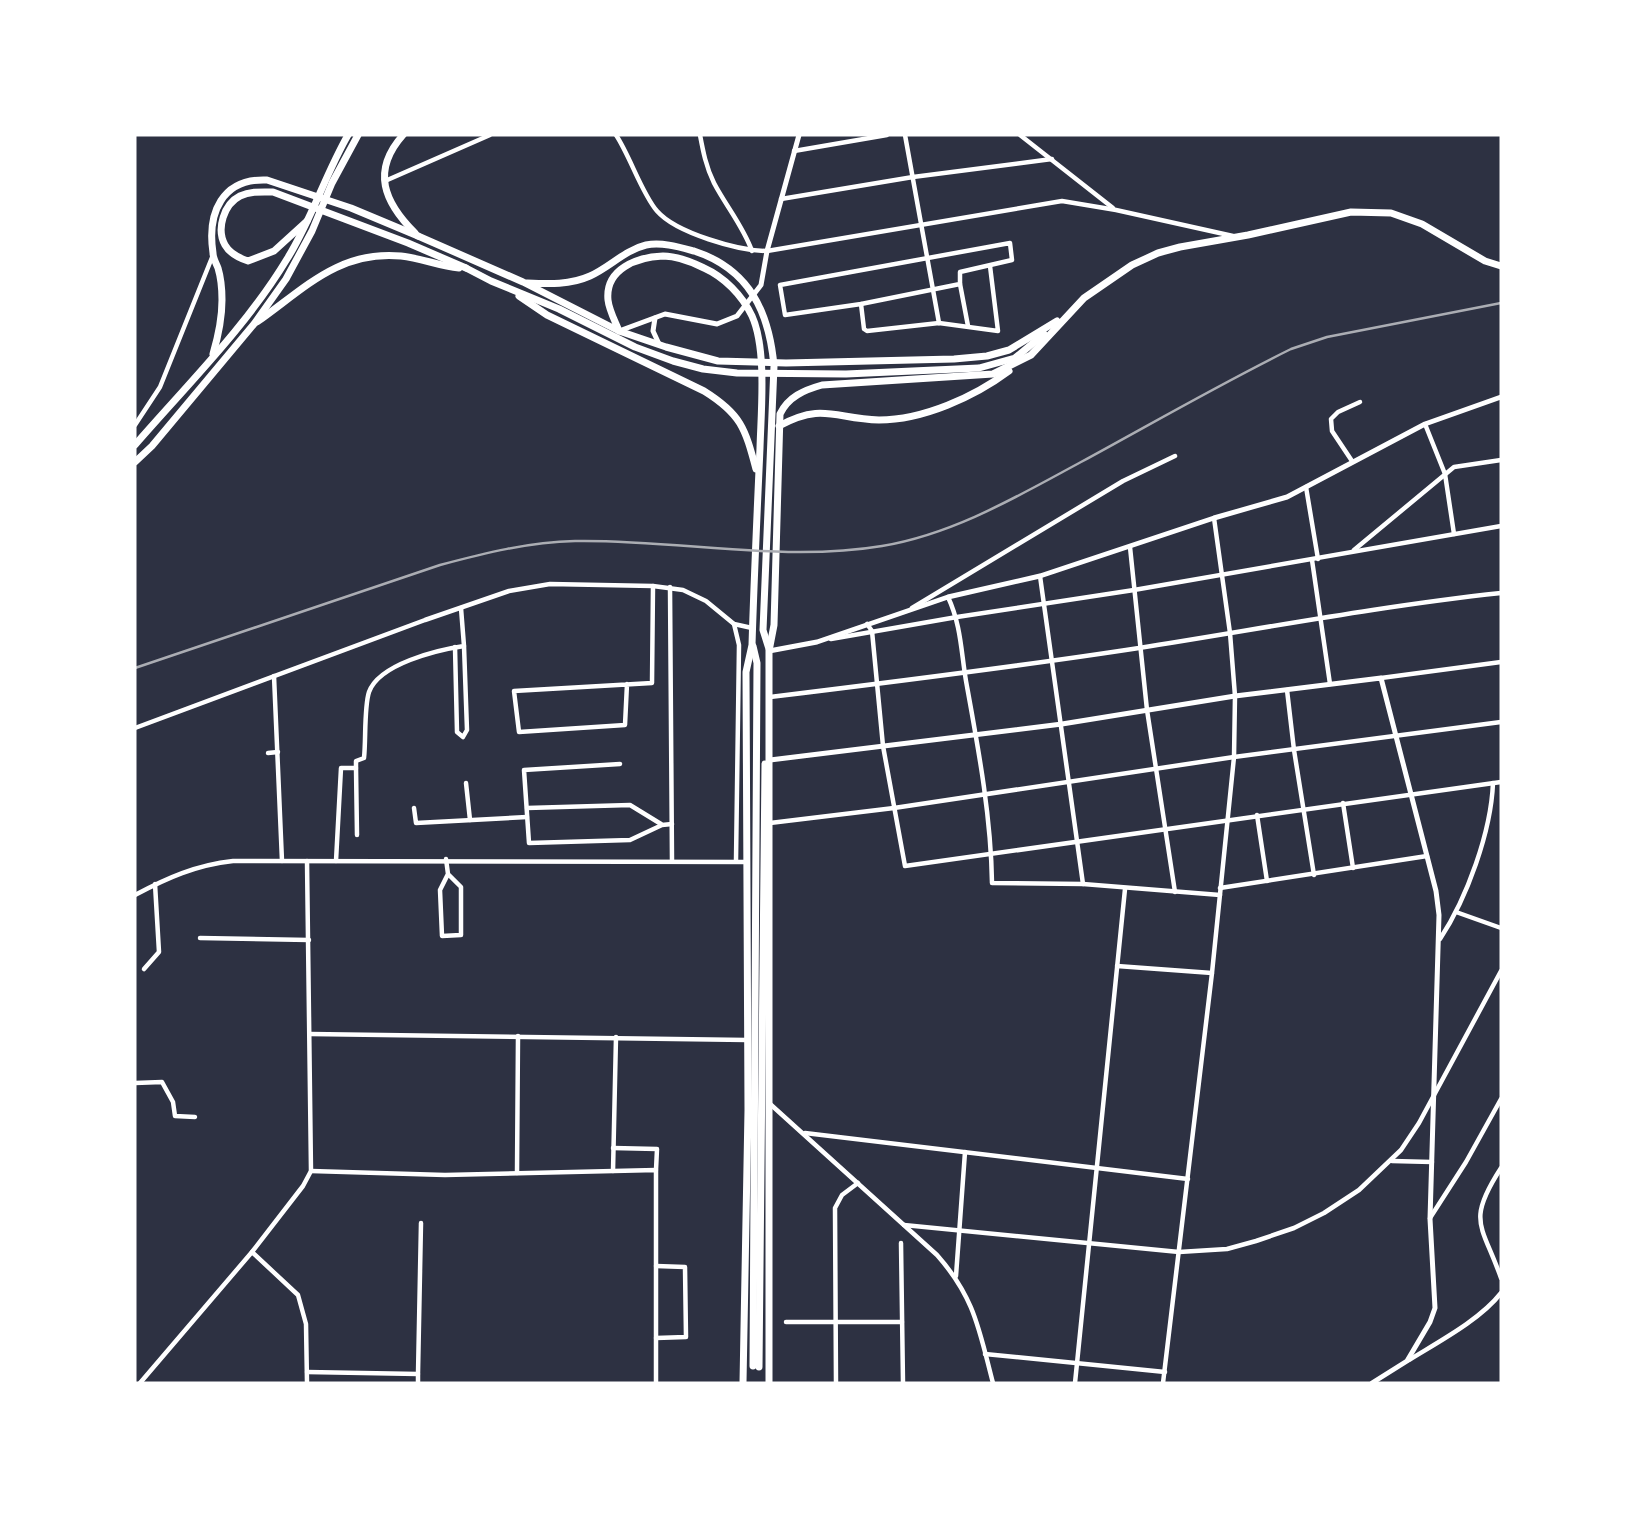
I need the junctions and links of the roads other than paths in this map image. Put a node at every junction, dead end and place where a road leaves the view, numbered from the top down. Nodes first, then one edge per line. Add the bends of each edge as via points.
1 (348, 135) edge
2 (358, 135) edge
3 (403, 135) edge
4 (490, 135) edge
5 (615, 135) edge
6 (700, 135) edge
7 (799, 135) edge
8 (887, 135) edge
9 (905, 135) edge
10 (1020, 135) edge
11 (793, 152) junction
12 (1052, 159) junction
13 (913, 177) junction
14 (385, 181) junction
15 (781, 199) junction
16 (1116, 209) junction
17 (307, 221) junction
18 (920, 224) junction
19 (418, 236) junction
20 (1237, 237) junction
21 (752, 251) junction
22 (767, 251) junction
23 (213, 255) junction
24 (927, 257) junction
25 (990, 266) junction
26 (1501, 266) edge
27 (466, 268) junction
28 (523, 282) junction
29 (960, 284) junction
30 (503, 286) junction
31 (933, 288) junction
32 (861, 304) junction
33 (1066, 315) junction
34 (655, 318) junction
35 (939, 323) junction
36 (254, 324) junction
37 (968, 326) junction
38 (619, 331) junction
39 (659, 344) junction
40 (211, 358) junction
41 (1017, 364) junction
42 (1501, 397) edge
43 (1360, 402) dead end
44 (135, 425) edge
45 (1425, 425) junction
46 (779, 426) junction
47 (135, 445) edge
48 (1175, 456) dead end
49 (1501, 460) edge
50 (1352, 461) junction
51 (135, 462) edge
52 (1445, 474) junction
53 (758, 476) junction
54 (1306, 487) junction
55 (1214, 518) junction
56 (1501, 526) edge
57 (1454, 534) junction
58 (1130, 547) junction
59 (1351, 552) junction
60 (1318, 559) junction
61 (1311, 560) junction
62 (1223, 575) junction
63 (1040, 576) junction
64 (653, 586) junction
65 (670, 587) junction
66 (1134, 590) junction
67 (1501, 593) edge
68 (948, 597) junction
69 (1044, 603) junction
70 (461, 608) junction
71 (909, 610) junction
72 (957, 617) junction
73 (1320, 619) junction
74 (734, 624) junction
75 (867, 624) junction
76 (753, 628) junction
77 (872, 631) junction
78 (1230, 633) junction
79 (817, 642) junction
80 (752, 645) junction
81 (464, 646) junction
82 (455, 647) junction
83 (1139, 648) junction
84 (769, 651) junction
85 (1052, 661) junction
86 (1501, 662) edge
87 (965, 674) junction
88 (274, 676) junction
89 (1381, 678) junction
90 (626, 684) junction
91 (877, 684) junction
92 (1330, 684) junction
93 (1287, 690) junction
94 (1235, 696) junction
95 (456, 697) junction
96 (466, 697) junction
97 (770, 701) junction
98 (1147, 710) junction
99 (1501, 722) edge
100 (1062, 724) junction
101 (135, 729) edge
102 (976, 734) junction
103 (1396, 737) junction
104 (884, 746) junction
105 (1294, 750) junction
106 (268, 752) dead end
107 (278, 752) junction
108 (1234, 757) junction
109 (770, 761) junction
110 (620, 764) dead end
111 (356, 768) junction
112 (1158, 769) junction
113 (1070, 782) junction
114 (1501, 782) edge
115 (466, 783) dead end
116 (1493, 783) junction
117 (1410, 793) junction
118 (985, 794) junction
119 (1343, 803) junction
120 (414, 808) dead end
121 (527, 808) junction
122 (894, 808) junction
123 (1303, 808) junction
124 (1257, 815) junction
125 (527, 817) junction
126 (1228, 819) junction
127 (470, 820) junction
128 (769, 822) junction
129 (672, 824) junction
130 (662, 825) junction
131 (1167, 829) junction
132 (357, 835) dead end
133 (1078, 842) junction
134 (992, 854) junction
135 (1427, 856) junction
136 (446, 859) junction
137 (282, 861) junction
138 (307, 861) junction
139 (337, 861) junction
140 (673, 861) junction
141 (736, 862) junction
142 (747, 862) junction
143 (1353, 868) junction
144 (448, 874) junction
145 (1314, 875) junction
146 (1267, 881) junction
147 (155, 884) junction
148 (1083, 884) junction
149 (1220, 888) junction
150 (1125, 889) junction
151 (1175, 892) junction
152 (135, 895) edge
153 (1220, 895) junction
154 (1456, 912) junction
155 (1501, 928) edge
156 (200, 937) dead end
157 (309, 940) junction
158 (1438, 940) junction
159 (1117, 966) junction
160 (144, 969) dead end
161 (1501, 971) edge
162 (1212, 973) junction
163 (310, 1034) junction
164 (518, 1036) junction
165 (616, 1037) junction
166 (748, 1040) junction
167 (135, 1083) edge
168 (1434, 1094) junction
169 (1501, 1099) edge
170 (769, 1103) junction
171 (195, 1117) dead end
172 (805, 1133) junction
173 (613, 1148) junction
174 (965, 1152) junction
175 (1391, 1161) junction
176 (1432, 1162) junction
177 (1096, 1168) junction
178 (1501, 1168) edge
179 (656, 1170) junction
180 (311, 1171) junction
181 (613, 1171) junction
182 (517, 1173) junction
183 (1188, 1179) junction
184 (859, 1183) junction
185 (1430, 1219) junction
186 (421, 1223) dead end
187 (904, 1224) junction
188 (961, 1230) junction
189 (1089, 1241) junction
190 (901, 1243) dead end
191 (252, 1252) junction
192 (1179, 1252) junction
193 (656, 1266) junction
194 (956, 1276) junction
195 (1501, 1278) edge
196 (1501, 1293) edge
197 (786, 1322) dead end
198 (835, 1322) junction
199 (902, 1322) junction
200 (656, 1338) junction
201 (985, 1353) junction
202 (1407, 1361) junction
203 (1077, 1362) junction
204 (307, 1372) junction
205 (1165, 1372) junction
206 (418, 1374) junction
207 (140, 1383) edge
208 (307, 1383) edge
209 (418, 1383) edge
210 (656, 1383) edge
211 (743, 1383) edge
212 (769, 1383) edge
213 (836, 1383) edge
214 (903, 1383) edge
215 (993, 1383) edge
216 (1075, 1383) edge
217 (1163, 1383) edge
218 (1372, 1383) edge

1 - 17 main road
2 - 36 main road via 299,257
3 - 14 main road via 386,162
4 - 14 street
5 - 21 street via 655,209 667,221
6 - 21 street via 713,181
7 - 11 street
8 - 11 street
9 - 13 street
10 - 12 street
11 - 15 street
12 - 13 street
12 - 16 street
13 - 15 street
13 - 18 street
14 - 19 main road via 396,214
15 - 22 street
16 - 18 street via 1062,201
16 - 20 street
17 - 27 main road via 283,244 248,261 226,247 221,236 228,205 253,192 274,192
17 - 40 main road via 274,280
18 - 22 street
18 - 24 street
19 - 23 main road via 351,208 255,179 231,189 221,199 212,225
19 - 28 main road
20 - 26 main road via 1351,212 1391,213 1422,224
20 - 33 main road via 1158,253 1132,265
21 - 22 street
22 - 34 street via 761,285 737,316 718,324 665,314
23 - 40 main road via 222,303
23 - 44 street via 160,387
24 - 25 street via 1010,243 1012,260
24 - 31 street
24 - 32 street via 780,285 785,316
25 - 29 street via 960,272
25 - 37 street via 999,331
27 - 30 main road
27 - 36 main road via 402,256 359,258 314,279
28 - 38 main road
28 - 84 main road via 578,281 648,245 680,247 706,256 752,292 771,337 774,366 763,631
29 - 31 street
29 - 37 street
30 - 33 main road via 635,347 703,369 737,373 979,368 1015,358
30 - 53 main road via 548,315 726,405 747,437
31 - 32 street
31 - 35 street
32 - 35 street via 867,331
33 - 39 main road via 1009,350 954,359 718,361
33 - 41 main road via 1031,355
34 - 38 street
34 - 39 street via 653,331
35 - 37 street
36 - 51 main road
38 - 39 main road
38 - 53 main road via 608,300 615,274 627,264 665,256 684,261 722,278 739,295 758,336
40 - 47 main road
41 - 46 main road via 990,385 903,418 807,413
41 - 46 main road via 981,376 807,389 784,405
42 - 45 street
43 - 50 street via 1331,419 1332,431
45 - 50 street
45 - 52 street
46 - 84 main road via 774,625
48 - 71 street via 1123,481
49 - 52 street via 1454,467
50 - 54 street
52 - 57 street
52 - 59 street
53 - 76 main road
54 - 55 street
54 - 60 street
55 - 58 street
55 - 62 street
56 - 57 street
57 - 59 street
58 - 63 street
58 - 66 street
59 - 60 street
60 - 61 street
61 - 62 street
61 - 73 street
62 - 66 street
62 - 78 street
63 - 68 street
63 - 69 street
64 - 65 street
64 - 70 street via 550,584 509,591
64 - 90 street via 652,683
65 - 74 street via 695,595
65 - 129 street
66 - 69 street
66 - 83 street
67 - 73 street
68 - 71 street
68 - 72 street
69 - 72 street
69 - 85 street
70 - 81 street
70 - 88 street
71 - 75 street
72 - 77 street
72 - 87 street
73 - 78 street
73 - 92 street
74 - 76 street
74 - 141 street via 739,645
75 - 77 street
75 - 79 street
76 - 80 main road
77 - 79 street
77 - 91 street
78 - 83 street
78 - 94 street
79 - 84 street
80 - 97 main road via 757,663 756,1366 765,771
80 - 142 main road via 746,672
81 - 82 street
81 - 96 street
82 - 95 street
82 - 111 street via 417,657 378,676 369,693 364,758 356,761
83 - 85 street
83 - 98 street
84 - 97 main road
85 - 87 street
85 - 100 street
86 - 89 street
87 - 91 street
87 - 102 street
88 - 101 street
88 - 107 street
89 - 92 street
89 - 103 street
90 - 90 street via 514,691 519,732 625,725
91 - 97 street
91 - 104 street
92 - 93 street
93 - 94 street
93 - 105 street
94 - 98 street
94 - 108 street
95 - 96 street
95 - 96 street via 457,732 463,737
97 - 109 main road
98 - 100 street
98 - 112 street
99 - 103 street
100 - 102 street
100 - 113 street
102 - 104 street
102 - 118 street
103 - 105 street
103 - 117 street
104 - 109 street
104 - 122 street
105 - 108 street
105 - 123 street
106 - 107 street
107 - 137 street
108 - 112 street
108 - 126 street
109 - 128 main road
110 - 121 street via 524,769
111 - 132 street
111 - 139 street via 341,768
112 - 113 street
112 - 131 street
113 - 118 street
113 - 133 street
114 - 116 street
115 - 127 street
116 - 117 street
116 - 154 street via 1489,824
117 - 119 street
117 - 135 street
118 - 122 street
118 - 134 street
119 - 123 street
119 - 143 street
120 - 127 street via 416,823
121 - 125 street
121 - 130 street via 630,805
122 - 128 street
122 - 134 street via 905,866
123 - 124 street
123 - 145 street
124 - 126 street
124 - 146 street
125 - 127 street
125 - 130 street via 529,843 630,840
126 - 131 street
126 - 149 street
128 - 170 main road
129 - 130 street
129 - 140 street
131 - 133 street
131 - 151 street
133 - 134 street
133 - 148 street
134 - 148 street via 992,883
135 - 143 street
135 - 158 street via 1436,891
136 - 139 street
136 - 140 street
136 - 144 street
137 - 138 street
137 - 147 street via 205,864
138 - 139 street
138 - 157 street
140 - 141 street
141 - 142 street
142 - 166 main road
143 - 145 street
144 - 144 street via 440,890 442,936 461,935 461,887
145 - 146 street
146 - 149 street
147 - 152 street
147 - 160 street via 159,952
148 - 150 street
149 - 153 street
150 - 151 street
150 - 159 street
151 - 153 street
153 - 162 street
154 - 155 street
154 - 158 street
156 - 157 street
157 - 163 street
158 - 168 street
159 - 162 street
159 - 177 street
161 - 168 street
162 - 183 street
163 - 164 street
163 - 180 street
164 - 165 street
164 - 182 street
165 - 166 street
165 - 173 street
166 - 211 main road
167 - 171 street via 162,1082 175,1116
168 - 175 street
168 - 176 street
169 - 185 street
170 - 172 street
170 - 212 main road
172 - 174 street
172 - 184 street
173 - 179 street via 657,1149
173 - 181 street
174 - 177 street
174 - 188 street
175 - 176 street
175 - 192 street via 1359,1190 1294,1227 1227,1248
176 - 185 street
177 - 183 street
177 - 189 street
178 - 195 street via 1479,1214
179 - 181 street
179 - 193 street
180 - 182 street
180 - 191 street
181 - 182 street
183 - 192 street
184 - 187 street
184 - 198 street via 845,1191 835,1208
185 - 202 street via 1435,1308
186 - 206 street
187 - 188 street
187 - 194 street
188 - 189 street
188 - 194 street
189 - 192 street
189 - 203 street
190 - 199 street
191 - 204 street via 298,1295 306,1324
191 - 207 street
192 - 205 street
193 - 200 street
193 - 200 street via 685,1267 686,1337
194 - 201 street
196 - 202 street
197 - 198 street
198 - 199 street
198 - 213 street
199 - 214 street
200 - 210 street
201 - 203 street
201 - 215 street
202 - 218 street
203 - 205 street
203 - 216 street
204 - 206 street
204 - 208 street
205 - 217 street
206 - 209 street

